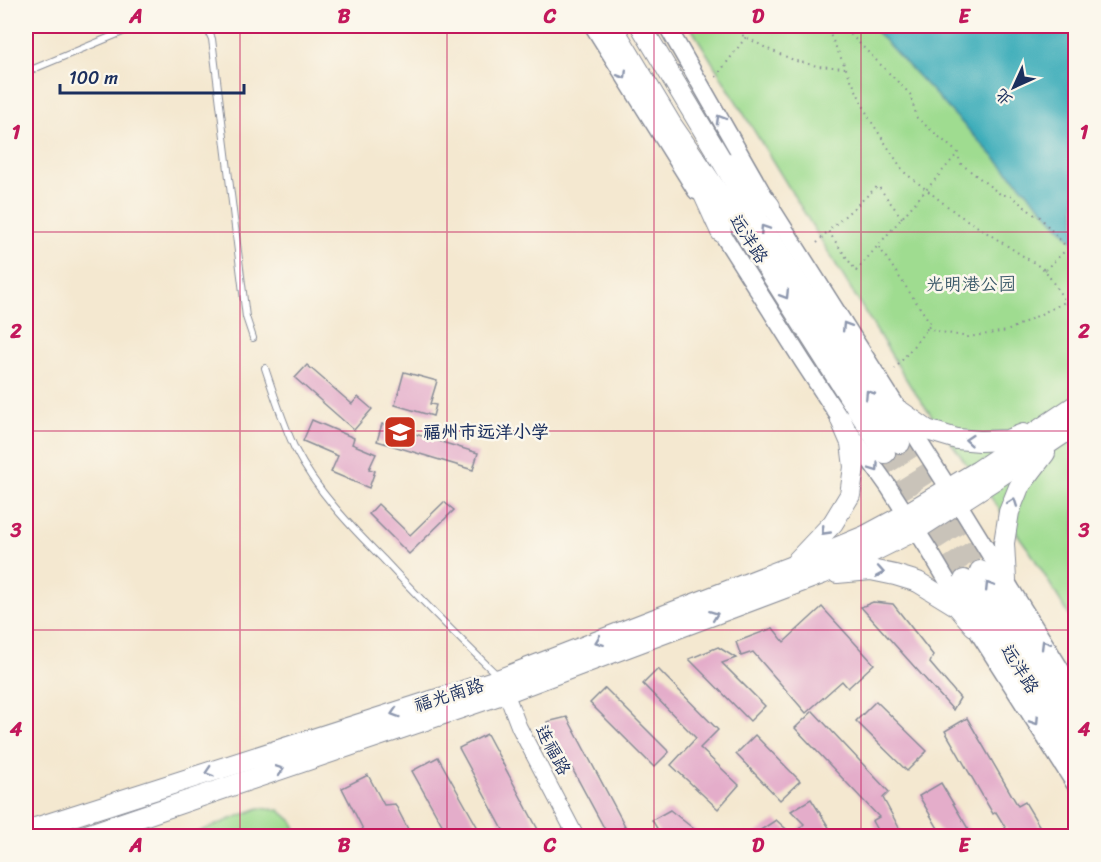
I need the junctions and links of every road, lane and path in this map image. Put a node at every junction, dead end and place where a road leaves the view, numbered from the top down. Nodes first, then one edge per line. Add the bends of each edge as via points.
1 (137, 26) edge
2 (206, 26) edge
3 (592, 26) edge
4 (612, 26) edge
5 (641, 26) edge
6 (667, 26) edge
7 (735, 26) edge
8 (825, 26) edge
9 (831, 26) edge
10 (842, 26) edge
11 (746, 37) junction
12 (846, 68) junction
13 (26, 72) edge
14 (716, 77) dead end
15 (692, 110) junction
16 (671, 124) junction
17 (958, 153) junction
18 (927, 190) junction
19 (770, 206) junction
20 (902, 218) junction
21 (828, 231) junction
22 (721, 232) junction
23 (817, 243) dead end
24 (878, 246) junction
25 (1067, 249) junction
26 (1076, 258) edge
27 (1045, 270) junction
28 (1065, 302) junction
29 (1076, 318) edge
30 (926, 329) junction
31 (253, 338) dead end
32 (266, 368) dead end
33 (895, 369) dead end
34 (1076, 405) edge
35 (900, 411) junction
36 (841, 420) junction
37 (1076, 425) edge
38 (1051, 432) junction
39 (953, 496) junction
40 (911, 522) junction
41 (869, 543) junction
42 (792, 566) junction
43 (822, 574) junction
44 (1006, 580) junction
45 (974, 626) junction
46 (503, 686) junction
47 (1076, 694) edge
48 (1076, 724) edge
49 (1076, 759) edge
50 (1076, 786) edge
51 (37, 831) edge
52 (84, 837) edge
53 (576, 837) edge

1 - 13 lane
2 - 31 lane via 212,39 246,317
3 -> 22 main road
4 - 16 main road, 远洋路
5 - 15 main road, 远洋路
19 -> 6 main road
7 - 11 path
8 - 9 path
8 - 12 path
10 - 17 path via 910,94 917,118
11 - 12 path via 796,61
11 - 14 path
12 - 18 path via 869,118 904,172
16 -> 15 main road, 远洋路 via 893,448
15 - 19 main road
16 - 22 main road
17 - 18 path
17 - 25 path via 960,163 1000,194 1011,196 1040,217
18 - 20 path
18 - 27 path
35 -> 19 main road
20 - 21 path via 878,186
20 - 24 path
21 - 23 path
21 - 24 path via 856,271
22 - 36 main road
24 - 30 path via 931,324
25 - 26 path
25 - 27 path
27 - 28 path
28 - 29 path
28 - 30 path via 1007,331 968,337
30 - 33 path
32 - 46 lane via 296,450 321,488 350,525
34 - 38 main road
38 -> 35 main road via 1007,440 957,439 927,430
35 - 39 main road
36 -> 40 main road
36 -> 42 main road via 851,443 854,466 850,495 833,523
37 - 38 main road
38 - 39 main road
44 -> 38 main road via 1005,543 1010,512 1019,487
39 - 40 main road
39 - 44 main road
40 - 41 main road
40 - 45 main road
41 - 42 main road, 福光南路
41 - 43 main road, 福光南路
42 -> 46 main road, 福光南路
43 -> 45 main road via 872,570 918,582 957,606
46 -> 43 main road, 福光南路
47 -> 44 main road
45 -> 50 main road
46 -> 51 main road, 福光南路
52 -> 46 main road, 福光南路
46 - 53 street, 连福路 via 519,728
48 -> 49 main road, 远洋路 via 972,576

